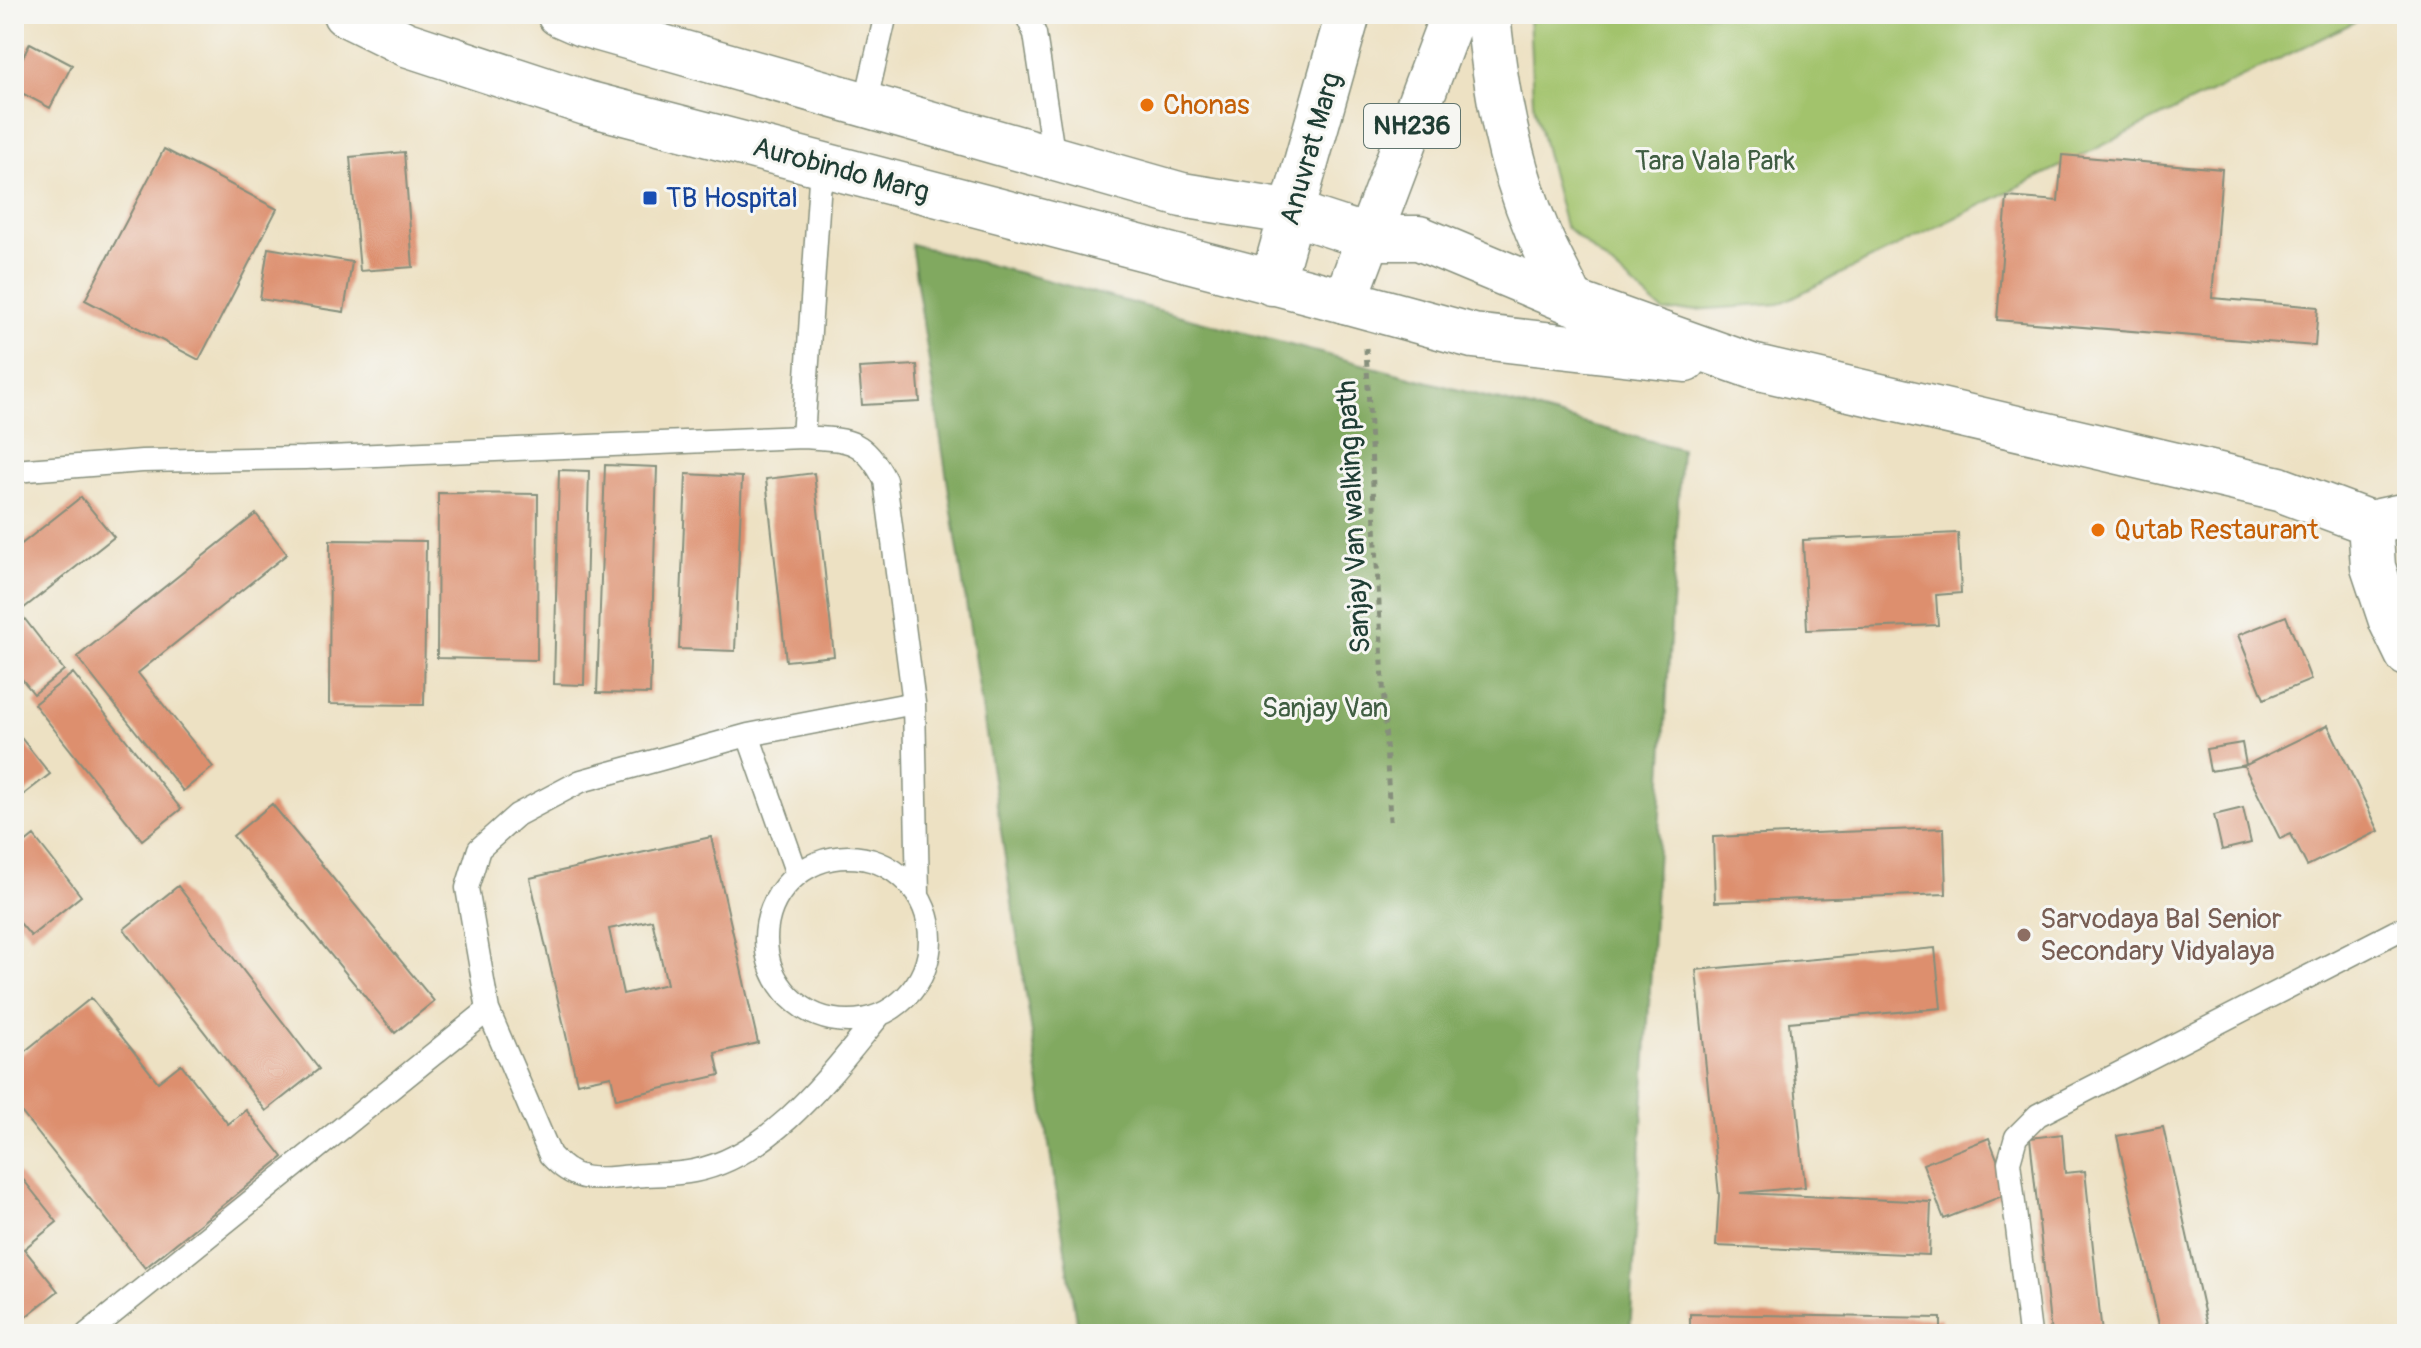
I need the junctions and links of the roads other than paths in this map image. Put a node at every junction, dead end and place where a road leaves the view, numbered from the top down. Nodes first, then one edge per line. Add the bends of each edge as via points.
1 (345, 14) edge
2 (559, 14) edge
3 (886, 14) edge
4 (1026, 14) edge
5 (1348, 14) edge
6 (1453, 14) edge
7 (1488, 14) edge
8 (865, 105) junction
9 (1054, 159) junction
10 (821, 165) junction
11 (1293, 213) junction
12 (1370, 238) junction
13 (1272, 283) junction
14 (1572, 302) junction
15 (1354, 304) junction
16 (1751, 366) junction
17 (803, 437) junction
18 (14, 471) edge
19 (2389, 519) edge
20 (2407, 654) edge
21 (914, 703) junction
22 (748, 735) junction
23 (797, 874) junction
24 (918, 895) junction
25 (2407, 926) edge
26 (488, 1010) junction
27 (879, 1016) junction
28 (87, 1334) edge
29 (2030, 1334) edge

1 - 10 main road, Aurobindo Marg via 406,44 586,103
2 - 8 main road
3 - 8 lane
4 - 9 lane via 1035,34
5 - 11 main road, Anuvrat Marg / NH236
6 - 12 main road, NH236
7 - 14 main road via 1494,76 1511,154 1537,230
8 - 9 main road
9 - 11 main road via 1182,195
10 - 13 main road, Aurobindo Marg
10 - 17 lane
11 - 12 main road
11 - 13 main road, Anuvrat Marg / NH236
12 - 14 main road via 1419,238
12 - 15 main road, NH236
13 - 15 main road, Aurobindo Marg
14 - 16 main road
15 - 16 main road, Aurobindo Marg via 1473,336
16 - 19 main road
17 - 18 lane via 142,461
17 - 21 lane via 849,440 865,450 885,480
19 - 20 main road via 2373,567
21 - 22 lane
21 - 24 lane
22 - 23 lane
22 - 26 lane via 581,781 517,815 479,849 467,888
23 - 24 lane via 821,861 848,856 875,861 899,874
23 - 27 lane via 779,893 769,917 771,969 784,991 827,1019 853,1022
24 - 27 lane via 931,941 927,965 916,986
25 - 29 lane via 2038,1115 2016,1137 2009,1162
26 - 27 lane via 550,1155 564,1171 585,1179 695,1171 740,1154 814,1093
26 - 28 lane

